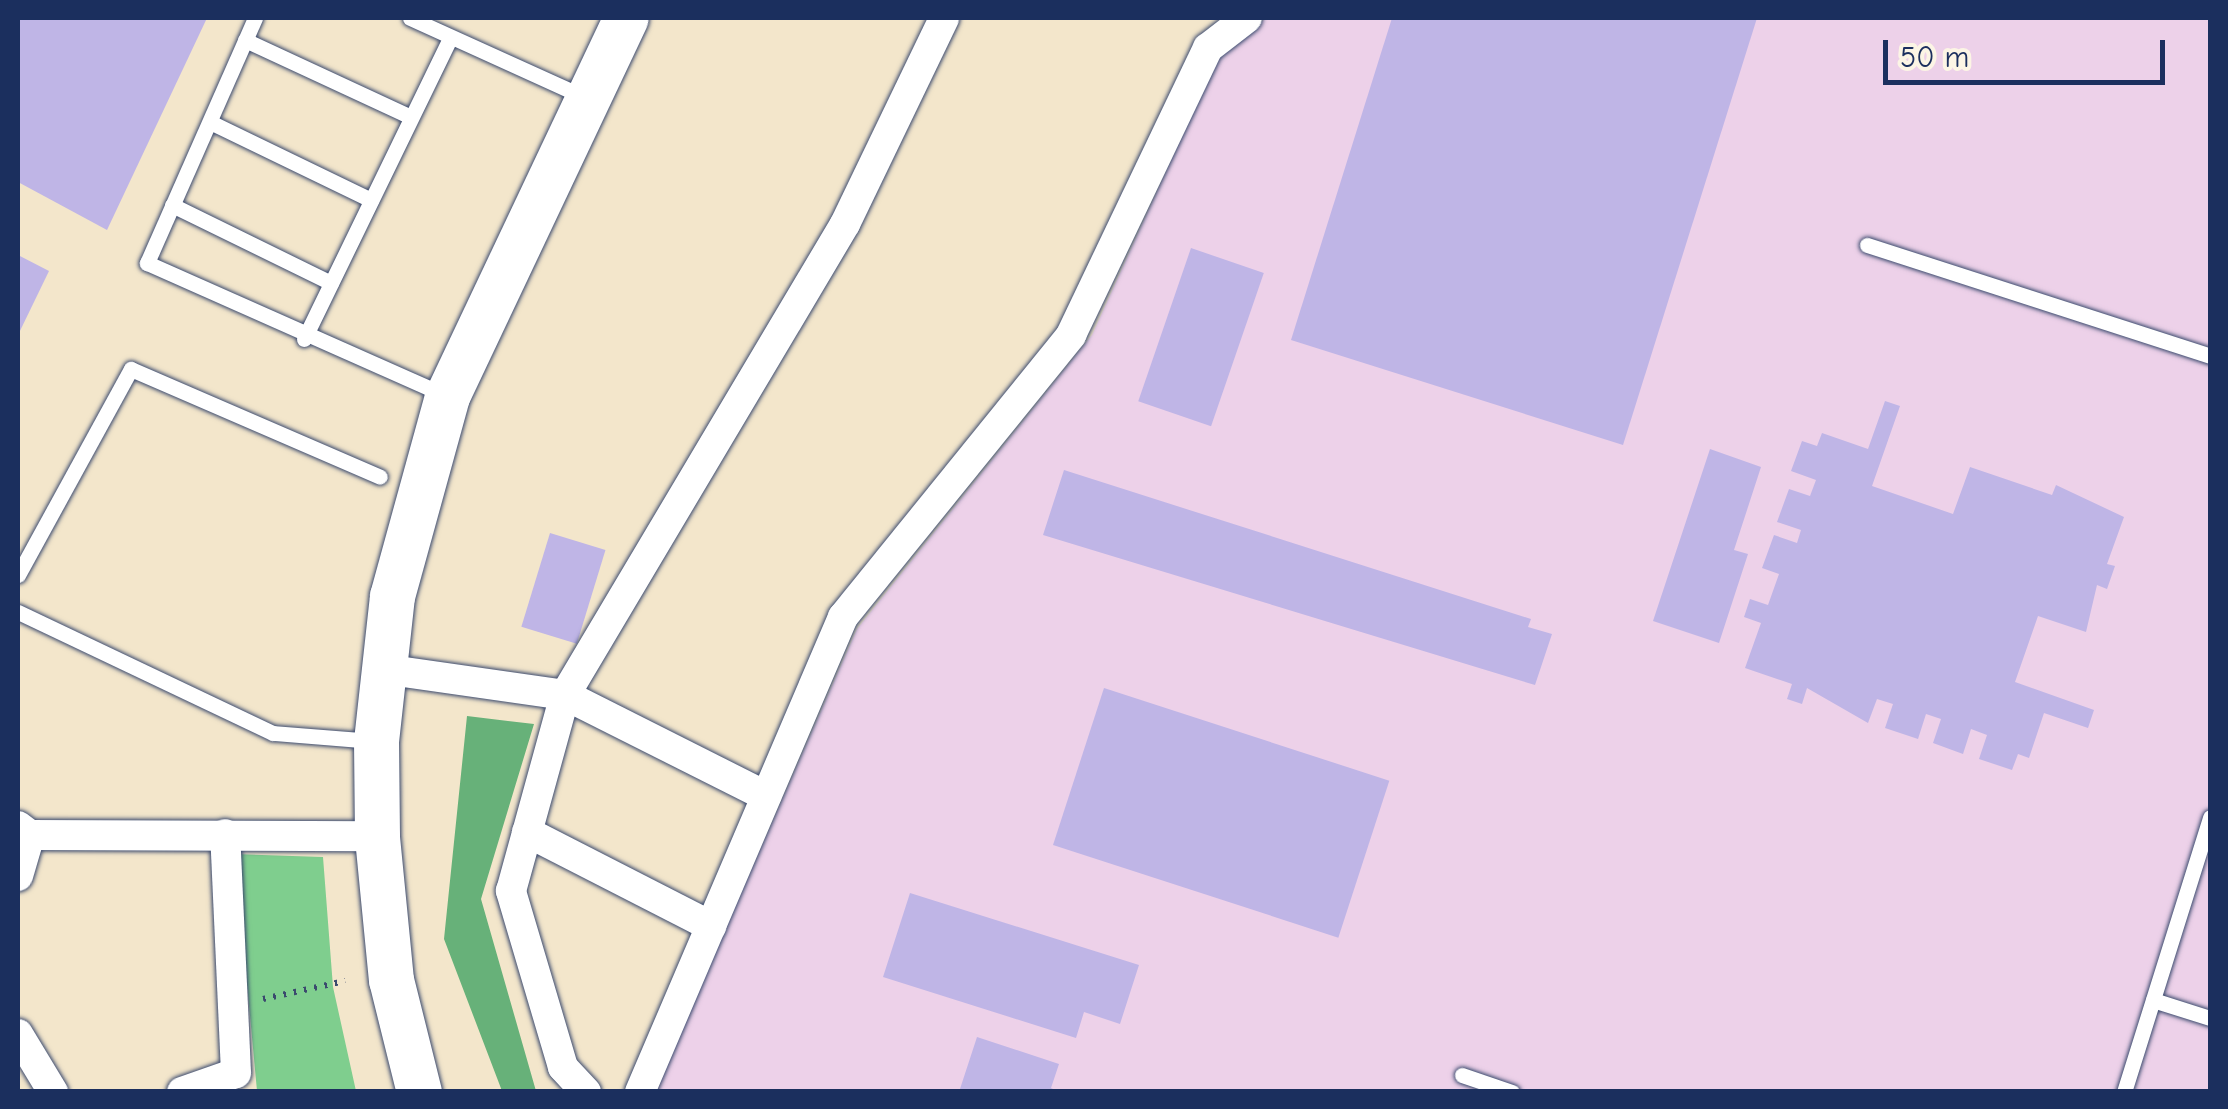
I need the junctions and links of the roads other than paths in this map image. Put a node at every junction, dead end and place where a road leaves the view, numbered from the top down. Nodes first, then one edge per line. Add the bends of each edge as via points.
1 (255, 18) edge
2 (410, 18) edge
3 (626, 18) edge
4 (944, 18) edge
5 (1247, 18) edge
6 (450, 38) junction
7 (246, 40) junction
8 (586, 98) junction
9 (411, 118) junction
10 (210, 122) junction
11 (371, 200) junction
12 (172, 205) junction
13 (1867, 245) dead end
14 (331, 283) junction
15 (304, 339) junction
16 (2210, 356) edge
17 (447, 396) junction
18 (380, 477) dead end
19 (18, 574) edge
20 (18, 612) edge
21 (383, 669) junction
22 (566, 696) junction
23 (376, 741) junction
24 (766, 796) junction
25 (2210, 817) edge
26 (24, 830) edge
27 (527, 832) junction
28 (225, 834) junction
29 (377, 836) junction
30 (18, 876) edge
31 (711, 926) junction
32 (2153, 1000) junction
33 (2210, 1018) edge
34 (18, 1034) edge
35 (1462, 1075) dead end
36 (53, 1092) edge
37 (182, 1092) edge
38 (419, 1092) edge
39 (586, 1092) edge
40 (640, 1092) edge
41 (1512, 1092) edge
42 (2124, 1092) edge

1 - 7 lane
2 - 6 lane
3 - 8 street
4 - 22 street via 845,224
5 - 24 street via 1208,48 1071,336 843,616
6 - 8 lane
6 - 9 lane
7 - 9 lane
7 - 10 lane
8 - 17 street
9 - 11 lane
10 - 11 lane
10 - 12 lane
11 - 14 lane
12 - 14 lane
12 - 15 lane via 147,262
13 - 16 lane
14 - 15 lane
15 - 17 lane
17 - 21 street via 409,518
18 - 19 lane via 131,369
20 - 23 lane via 272,733
21 - 22 street
21 - 23 street
22 - 24 street
22 - 27 street
23 - 29 street
24 - 31 street
25 - 32 lane
26 - 28 street
26 - 30 street
27 - 31 street
27 - 39 street via 511,891 563,1067
28 - 29 street
28 - 37 street via 236,1073
29 - 38 street via 391,980
31 - 40 street
32 - 33 lane
32 - 42 lane
34 - 36 street
35 - 41 lane

